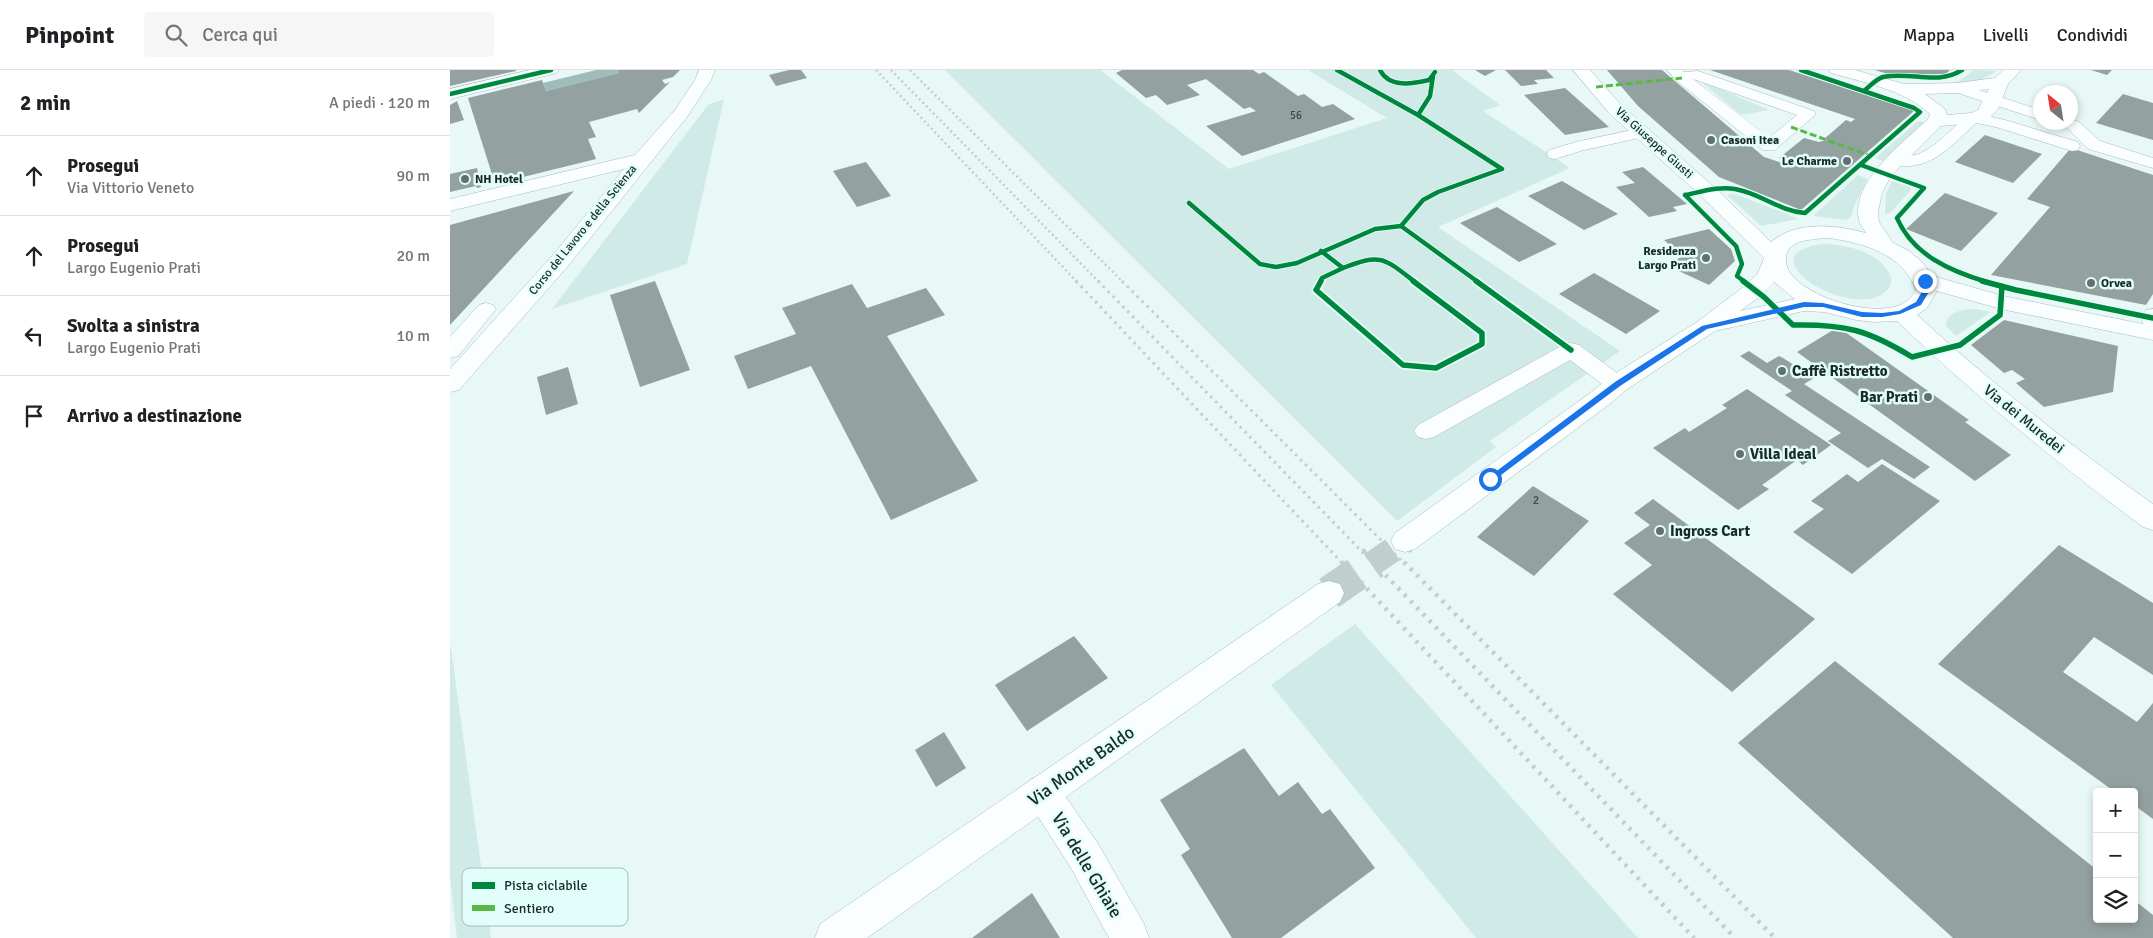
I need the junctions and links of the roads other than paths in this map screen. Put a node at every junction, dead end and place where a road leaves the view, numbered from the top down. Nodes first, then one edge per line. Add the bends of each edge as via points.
1 (551, 70) edge
2 (707, 70) edge
3 (1581, 70) edge
4 (1837, 70) edge
5 (2013, 70) edge
6 (1678, 74) edge
7 (2000, 82) junction
8 (1956, 88) junction
9 (1900, 90) junction
10 (450, 94) edge
11 (1993, 100) junction
12 (2033, 113) edge
13 (1973, 118) junction
14 (1936, 120) junction
15 (2078, 130) edge
16 (1642, 133) junction
17 (2072, 146) dead end
18 (1555, 154) dead end
19 (642, 159) junction
20 (1894, 160) junction
21 (2153, 163) edge
22 (450, 205) edge
23 (1884, 246) junction
24 (1774, 257) junction
25 (1925, 281) junction
26 (1823, 305) junction
27 (486, 309) dead end
28 (1900, 312) junction
29 (2153, 316) edge
30 (2153, 326) edge
31 (1705, 327) junction
32 (2153, 333) edge
33 (450, 351) edge
34 (450, 384) edge
35 (1617, 384) junction
36 (1426, 431) dead end
37 (2153, 519) edge
38 (1406, 541) tunnel mouth
39 (1329, 593) tunnel mouth
40 (1042, 792) junction
41 (834, 938) edge
42 (1130, 938) edge

1 - 10 street
2 - 19 street, Corso del Lavoro e della Scienza via 704,80 681,114
3 - 16 street, Via Giuseppe Giusti
4 - 9 street
5 - 7 street
6 - 6 lane via 1769,146 1808,114 1693,74
7 - 8 street
7 - 11 street
8 - 9 street
8 - 11 lane
9 - 14 street via 1930,104 1939,113
11 - 12 lane
11 - 13 street via 1984,114
13 - 14 street
13 - 17 lane
13 - 20 lane via 1931,155 1917,160
14 - 20 street
15 - 21 lane via 2094,145
16 - 18 lane
16 - 24 street, Via Giuseppe Giusti
19 - 22 street
19 - 34 street, Corso del Lavoro e della Scienza via 560,262
20 - 23 street via 1872,193 1868,212 1869,222
23 - 24 street via 1848,235 1811,232 1784,242
23 - 25 street via 1915,267
24 - 26 street, Via Giuseppe Giusti via 1779,273 1793,288
24 - 31 street via 1768,275 1754,290
25 - 28 street via 1927,290 1918,303
25 - 32 street via 2001,302
26 - 28 street via 1862,314
26 - 31 street via 1804,304
27 - 33 lane
28 - 37 street, Via dei Muredei via 2087,471
29 - 30 lane
31 - 35 street
35 - 36 lane via 1571,350
35 - 38 street
39 - 40 street, Via Monte Baldo
40 - 41 street, Via Monte Baldo
40 - 42 street, Via delle Ghiaie via 1084,855

